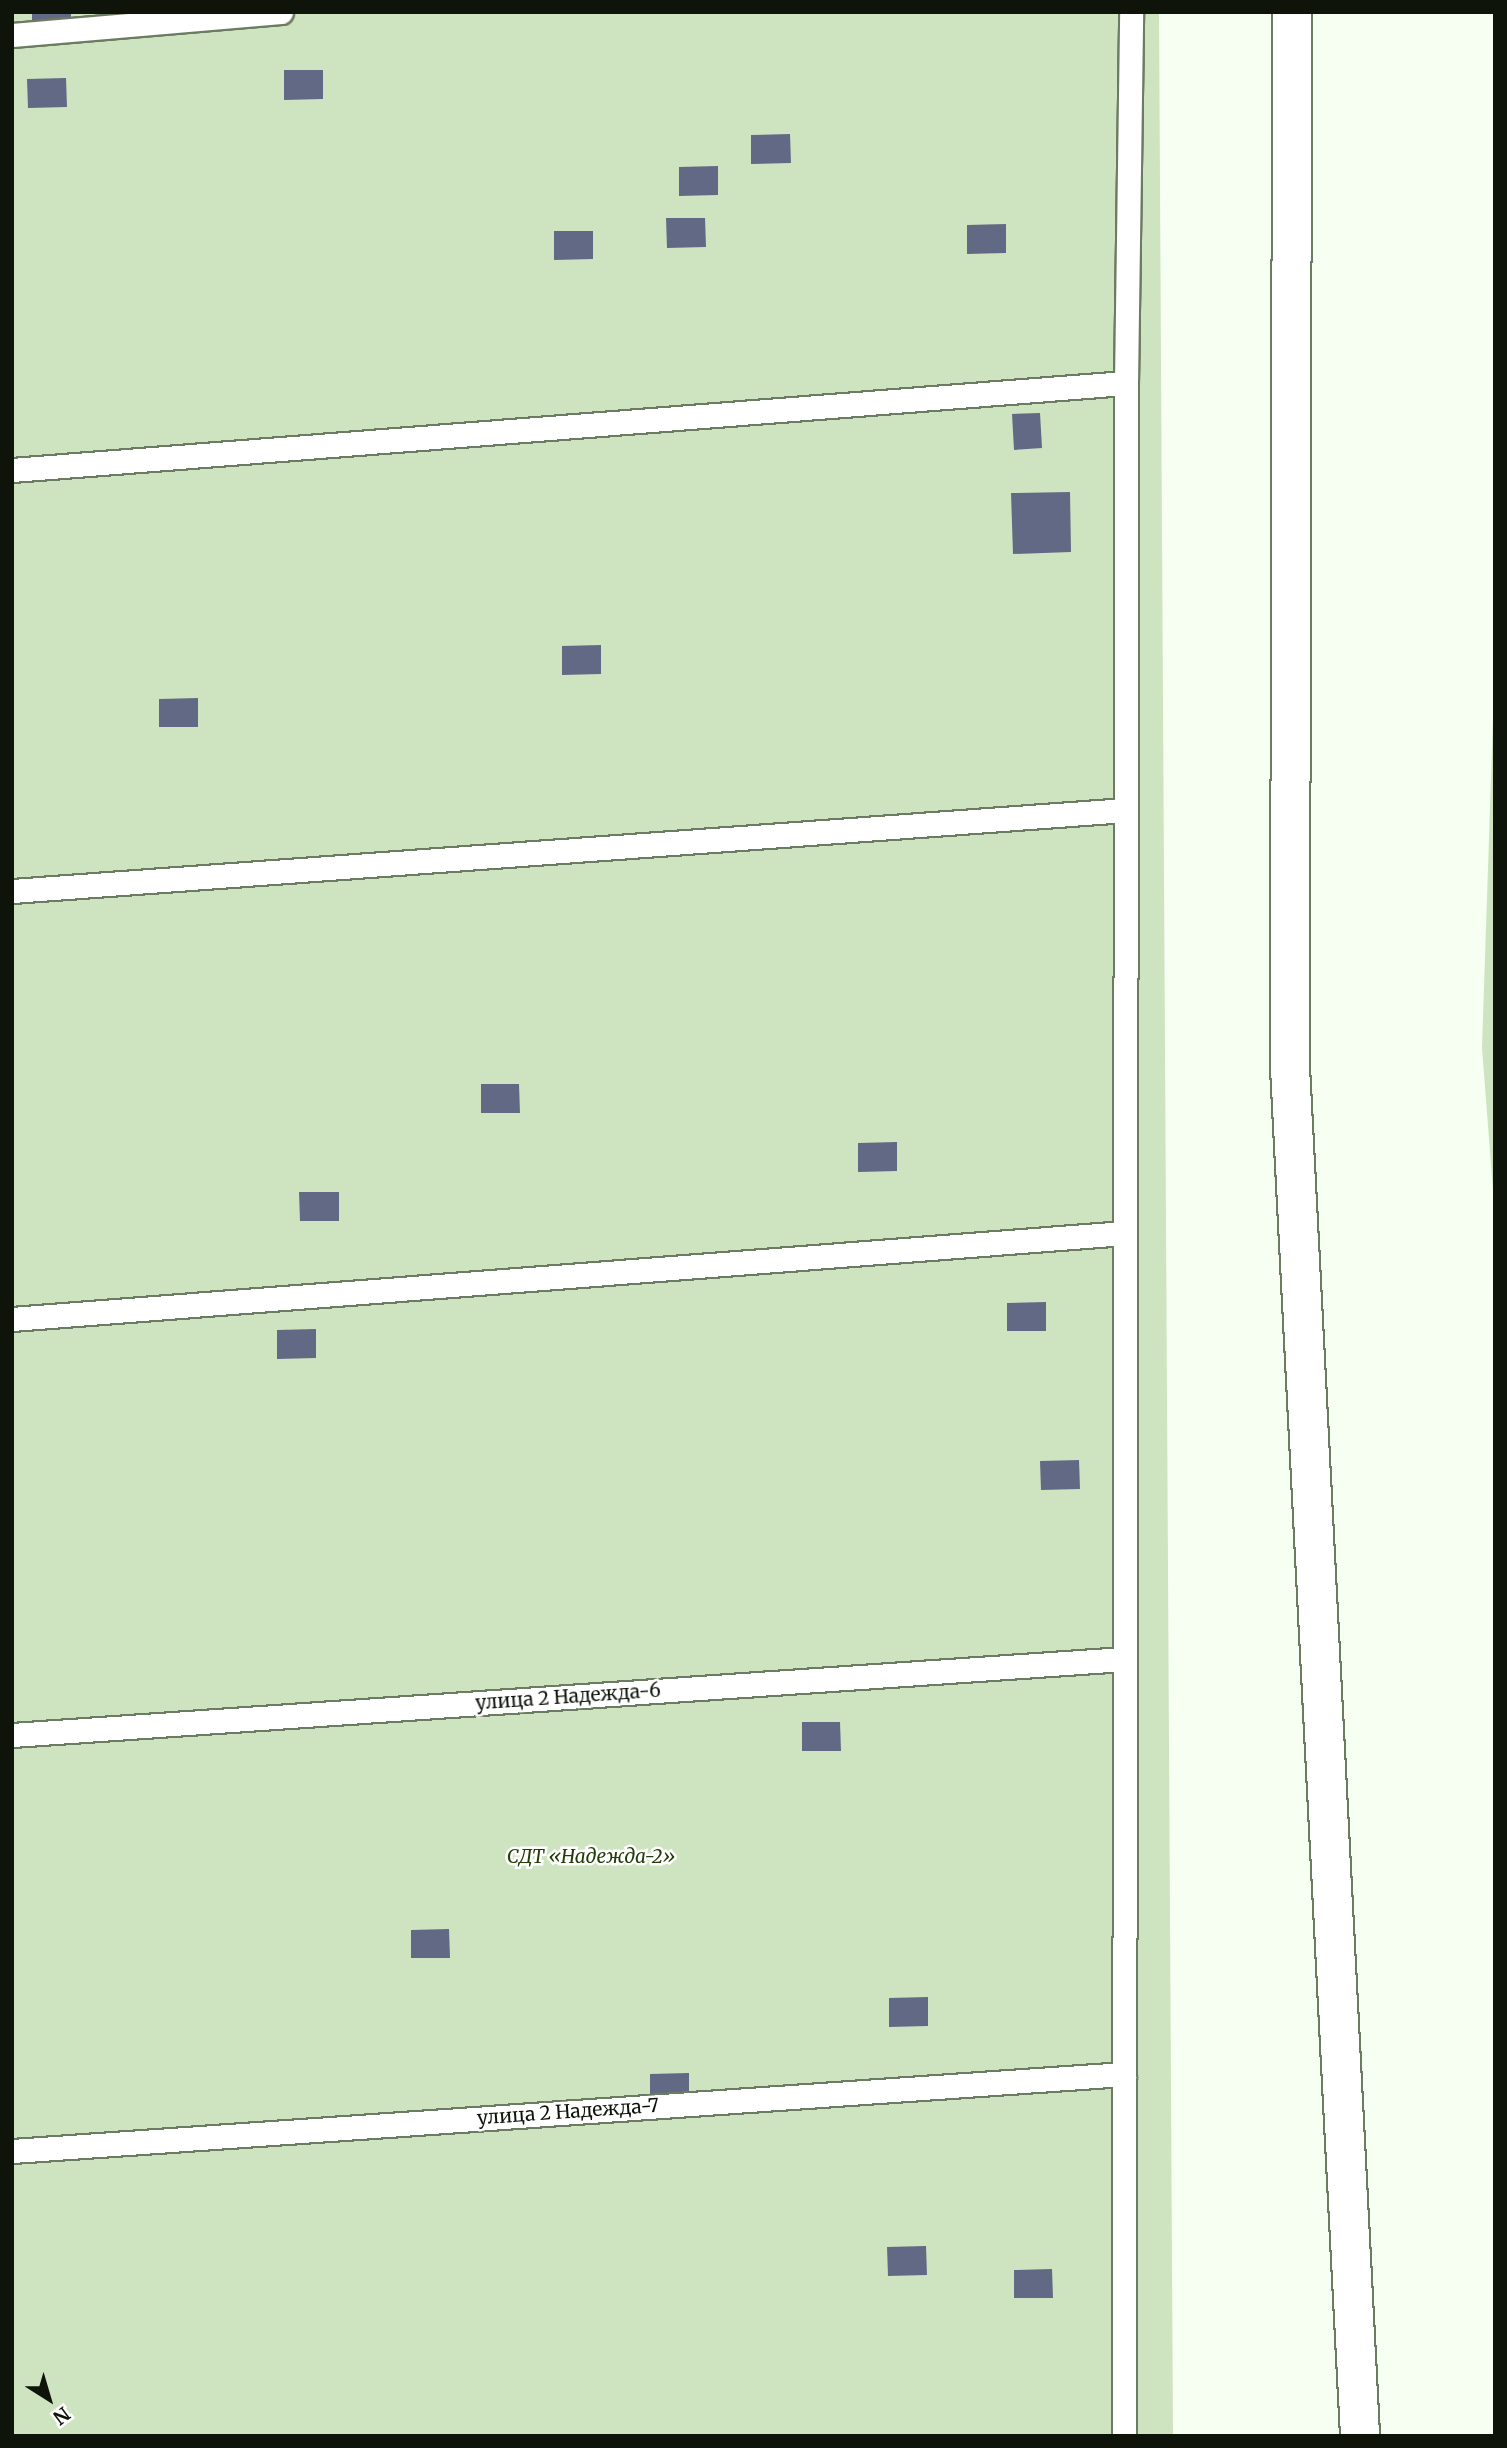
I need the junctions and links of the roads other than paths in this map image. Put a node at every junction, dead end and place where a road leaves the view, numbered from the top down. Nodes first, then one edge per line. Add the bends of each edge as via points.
1 (281, 12) edge
2 (1131, 12) edge
3 (1292, 12) edge
4 (12, 35) edge
5 (1126, 383) junction
6 (12, 470) edge
7 (1125, 810) junction
8 (12, 891) edge
9 (1125, 1233) junction
10 (12, 1319) edge
11 (1124, 1659) junction
12 (12, 1735) edge
13 (1124, 2074) junction
14 (12, 2151) edge
15 (1124, 2436) edge
16 (1360, 2436) edge

1 - 4 lane
2 - 5 lane
3 - 16 street via 1290,1067
5 - 6 lane
5 - 7 lane
7 - 8 lane
7 - 9 lane
9 - 10 lane
9 - 11 lane
11 - 12 lane, улица 2 Надежда-6
11 - 13 lane
13 - 14 lane, улица 2 Надежда-7
13 - 15 lane

